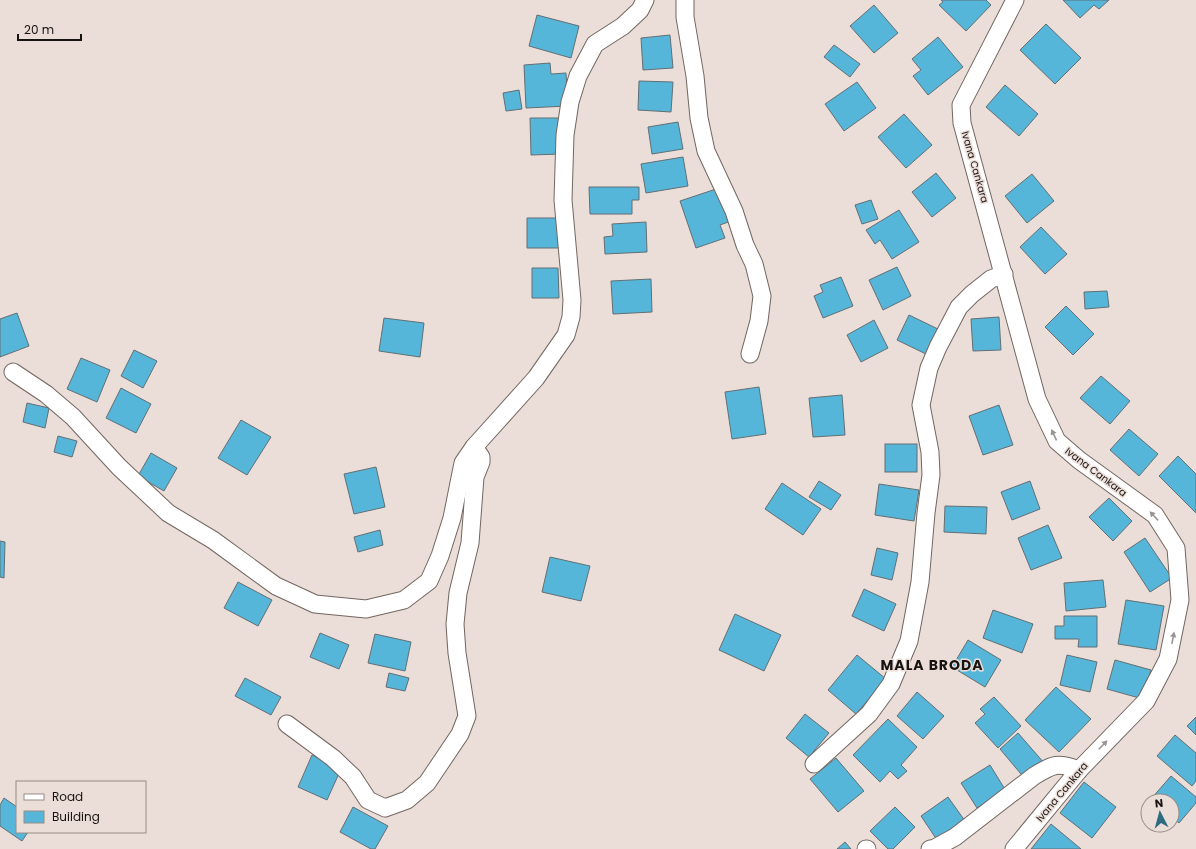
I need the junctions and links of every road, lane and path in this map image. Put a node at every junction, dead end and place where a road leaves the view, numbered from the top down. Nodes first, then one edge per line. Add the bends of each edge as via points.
1 (645, 0) edge
2 (685, 0) edge
3 (1015, 0) edge
4 (1004, 274) junction
5 (750, 354) dead end
6 (13, 372) dead end
7 (474, 447) junction
8 (287, 724) dead end
9 (814, 764) dead end
10 (1079, 770) junction
11 (930, 849) edge
12 (1014, 849) edge

1 - 7 street via 640,10 623,26 596,44 578,76 570,102 565,134 564,200 572,317 566,336 536,378
2 - 5 street via 685,17 699,118 706,151 734,211 754,264 762,296
3 - 4 street, Ivana Cankara via 961,105 962,123
4 - 9 street via 991,279 959,307 929,368 921,405 932,475 920,582 909,640 891,684 869,714
10 -> 4 street, Ivana Cankara via 1146,701 1168,659 1180,600 1176,548 1155,515 1057,441 1038,399
6 - 7 street via 73,416 119,467 168,513 213,540 276,586 316,604 366,609 404,600 428,581 440,556 452,518 463,463
7 - 8 street via 481,462 475,477 470,543 458,593 454,624 467,716 460,734 428,783 407,800 385,808 368,800 353,777 333,758
10 - 11 street via 1066,765 1048,767 955,837
10 - 12 street, Ivana Cankara

